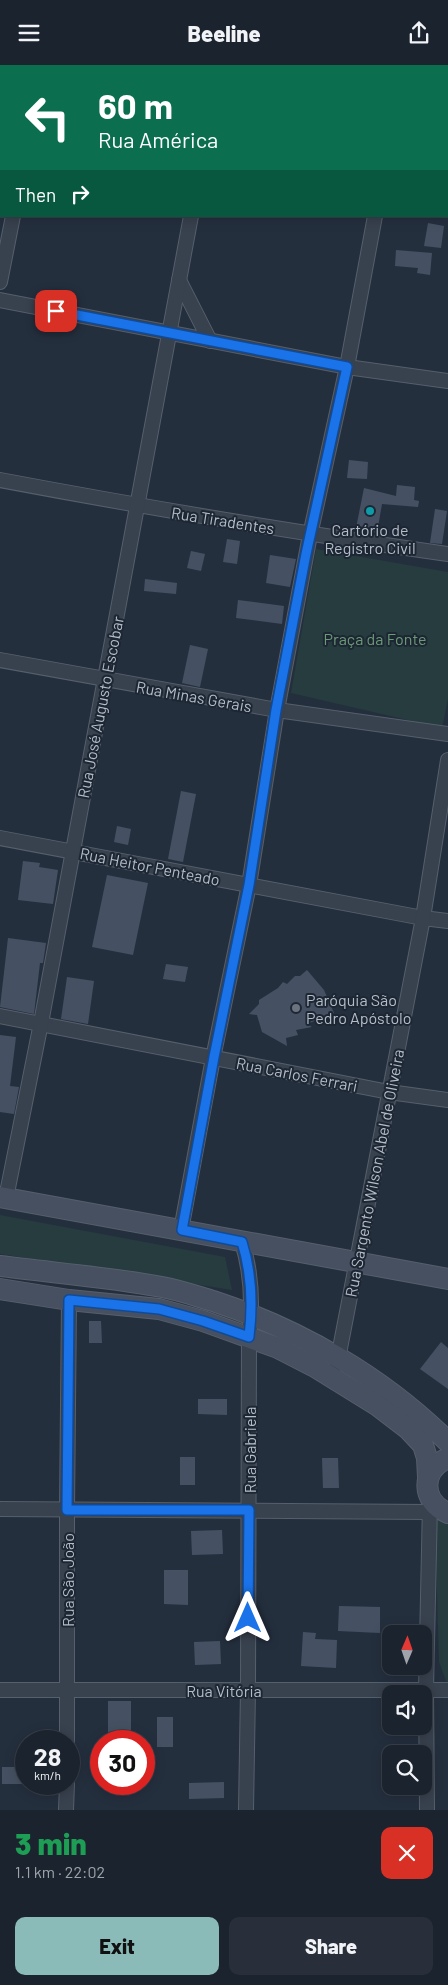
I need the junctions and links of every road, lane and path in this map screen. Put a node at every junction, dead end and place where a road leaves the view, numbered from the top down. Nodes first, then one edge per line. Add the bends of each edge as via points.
1 (13, 217) edge
2 (191, 217) edge
3 (375, 217) edge
4 (179, 280) junction
5 (0, 281) edge
6 (0, 300) edge
7 (169, 333) junction
8 (210, 341) junction
9 (347, 367) junction
10 (448, 381) edge
11 (0, 480) edge
12 (138, 506) junction
13 (310, 535) junction
14 (448, 554) edge
15 (0, 661) edge
16 (104, 680) junction
17 (276, 710) junction
18 (448, 734) edge
19 (448, 760) edge
20 (0, 838) edge
21 (72, 852) junction
22 (249, 885) junction
23 (422, 918) junction
24 (448, 921) edge
25 (0, 1016) edge
26 (41, 1023) junction
27 (214, 1057) junction
28 (389, 1092) junction
29 (448, 1100) edge
30 (3, 1197) edge
31 (182, 1230) junction
32 (242, 1242) junction
33 (356, 1263) junction
34 (0, 1266) edge
35 (448, 1279) edge
36 (0, 1289) edge
37 (69, 1300) junction
38 (252, 1314) junction
39 (249, 1337) junction
40 (338, 1359) junction
41 (333, 1378) junction
42 (448, 1441) edge
43 (448, 1458) edge
44 (428, 1477) junction
45 (437, 1508) edge
46 (0, 1509) edge
47 (67, 1510) junction
48 (249, 1510) junction
49 (426, 1685) edge
50 (0, 1690) edge
51 (248, 1690) junction
52 (382, 1690) edge
53 (432, 1690) edge
54 (448, 1690) edge
55 (68, 1691) junction
56 (67, 1730) edge
57 (426, 1735) edge
58 (67, 1795) edge
59 (66, 1810) edge
60 (246, 1810) edge
61 (427, 1810) edge

1 - 5 street
2 - 4 street, Rua José Augusto Escobar
3 - 9 street
4 - 7 street, Rua José Augusto Escobar
4 - 8 street
6 - 7 street
7 - 8 street
7 - 12 street, Rua José Augusto Escobar
8 - 9 street
9 - 10 street
9 - 13 street
11 - 12 street, Rua Tiradentes
12 - 13 street, Rua Tiradentes
12 - 16 street, Rua José Augusto Escobar
13 - 14 street, Rua Tiradentes
13 - 17 street
15 - 16 street, Rua Minas Gerais
16 - 17 street, Rua Minas Gerais
16 - 21 street, Rua José Augusto Escobar
17 - 18 street, Rua Minas Gerais
17 - 22 street
19 - 23 street, Rua Sargento Wilson Abel de Oliveira
20 - 21 street, Rua Heitor Penteado
21 - 22 street, Rua Heitor Penteado
21 - 26 street, Rua José Augusto Escobar
22 - 23 street, Rua Heitor Penteado
22 - 27 street
23 - 24 street, Rua Heitor Penteado
23 - 28 street, Rua Sargento Wilson Abel de Oliveira
25 - 26 street, Rua Carlos Ferrari
26 - 27 street, Rua Carlos Ferrari
26 - 30 street, Rua José Augusto Escobar
27 - 28 street, Rua Carlos Ferrari
27 - 31 street
28 - 29 street, Rua Carlos Ferrari
28 - 33 street, Rua Sargento Wilson Abel de Oliveira
30 - 31 main road
31 - 32 main road
32 - 33 main road
32 - 38 street, Rua Gabriela via 249,1264
33 - 35 main road
33 - 40 street, Rua Sargento Wilson Abel de Oliveira
34 - 38 main road via 163,1287
36 - 37 main road
37 - 39 main road via 159,1309
37 - 47 street, Rua São João
38 - 39 street, Rua Gabriela
38 - 40 main road
39 - 41 main road via 278,1348
39 - 48 street, Rua Gabriela
40 - 41 street, Rua Sargento Wilson Abel de Oliveira
40 - 42 main road via 397,1399
41 - 44 main road via 408,1429 428,1458
43 - 44 main road via 439,1462
44 - 45 main road via 427,1489
45 - 48 street
45 - 49 street
46 - 47 street
47 - 48 street
47 - 55 street, Rua São João
48 - 51 street, Rua Gabriela
50 - 55 street, Rua Vitória
51 - 52 street, Rua Vitória
51 - 55 street, Rua Vitória
51 - 60 street, Rua Gabriela
53 - 54 street, Rua Vitória
55 - 56 street, Rua São João
57 - 61 street
58 - 59 street

